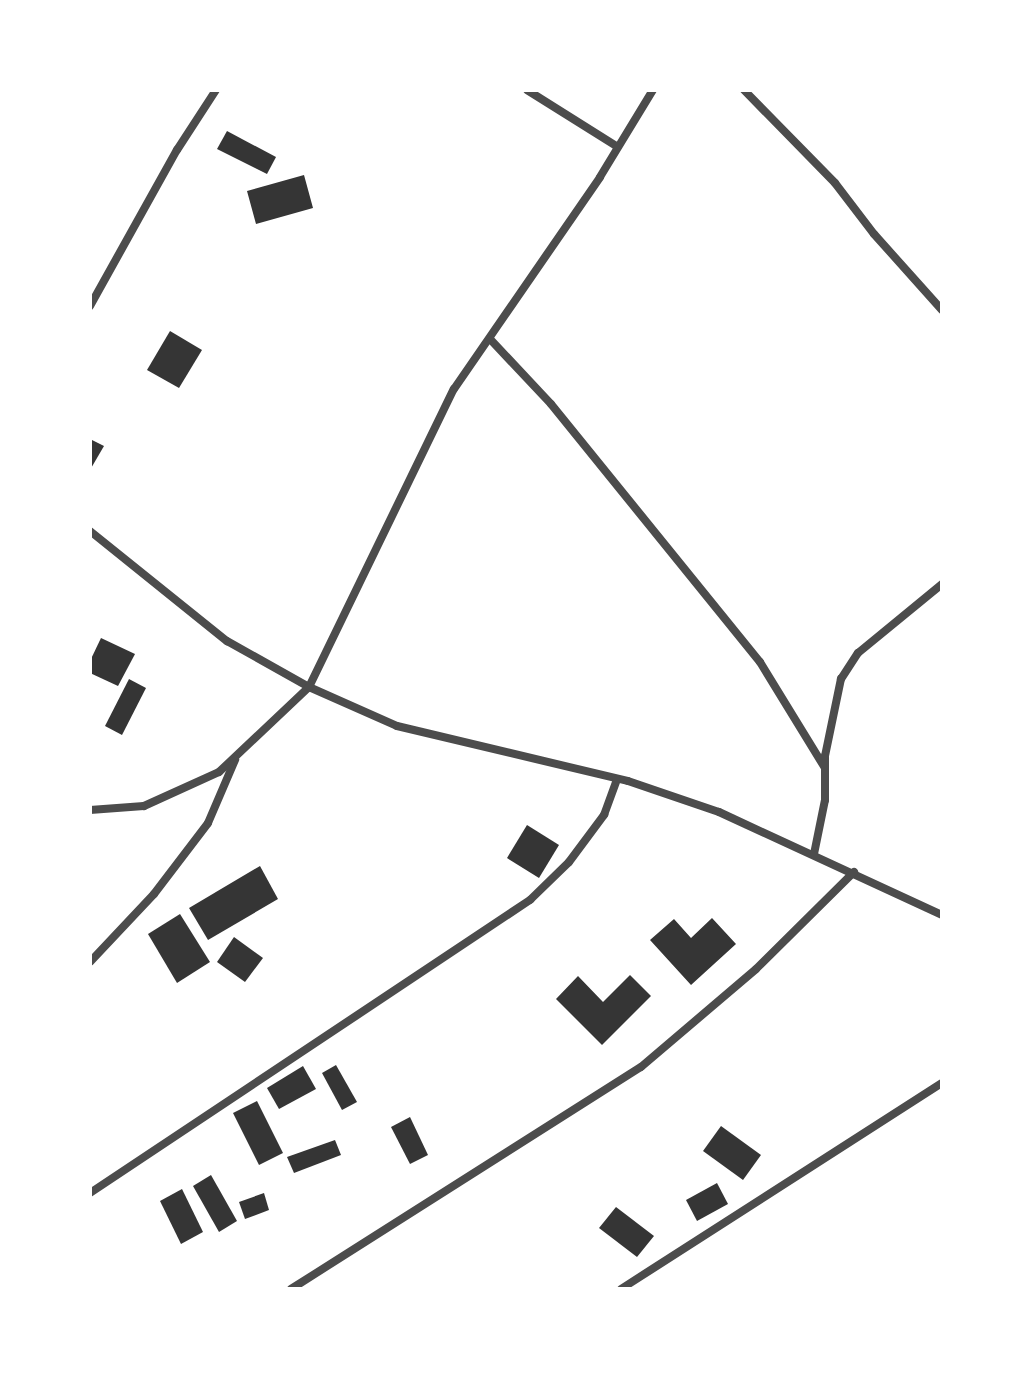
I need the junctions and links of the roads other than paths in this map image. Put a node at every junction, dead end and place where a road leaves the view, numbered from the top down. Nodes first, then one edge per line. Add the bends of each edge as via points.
1 (216, 90) edge
2 (527, 90) edge
3 (653, 90) edge
4 (744, 90) edge
5 (618, 147) junction
6 (90, 306) edge
7 (942, 310) edge
8 (490, 339) junction
9 (90, 531) edge
10 (942, 584) edge
11 (309, 687) junction
12 (237, 755) junction
13 (825, 768) junction
14 (617, 779) junction
15 (90, 810) edge
16 (814, 854) junction
17 (854, 872) junction
18 (942, 915) edge
19 (90, 962) edge
20 (942, 1083) edge
21 (90, 1193) edge
22 (291, 1289) edge
23 (621, 1289) edge

1 - 6 street
2 - 5 street
3 - 5 street
4 - 7 street via 835,183
5 - 8 street
8 - 11 street via 454,389
8 - 13 street via 551,404 760,662
9 - 11 street via 227,641
10 - 13 street via 858,653 841,679
11 - 12 street
11 - 14 street via 397,726
12 - 15 street via 219,772 144,806
12 - 19 street via 208,823 154,894
13 - 16 street via 825,800
14 - 16 street via 719,812
14 - 21 street via 604,815 569,862 530,900
16 - 17 street
17 - 18 street
17 - 22 street via 756,969 641,1067
20 - 23 street

